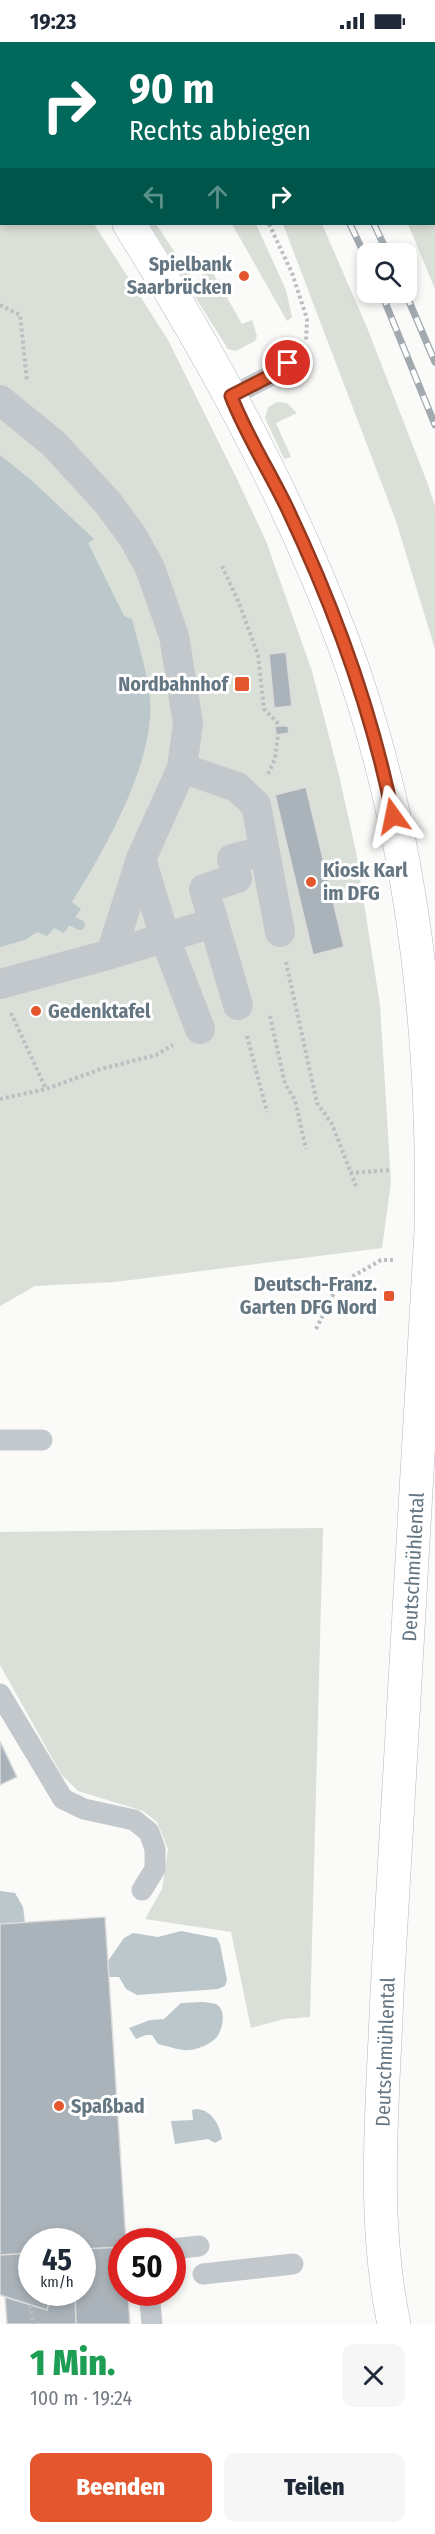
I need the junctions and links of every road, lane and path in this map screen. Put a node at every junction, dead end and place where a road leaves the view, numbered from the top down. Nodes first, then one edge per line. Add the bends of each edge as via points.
1 (130, 225) edge
2 (269, 225) edge
3 (0, 305) edge
4 (288, 363) joint
5 (27, 383) dead end
6 (231, 396) junction
7 (0, 400) edge
8 (222, 566) dead end
9 (278, 726) dead end
10 (182, 768) junction
11 (263, 850) junction
12 (141, 859) junction
13 (213, 923) junction
14 (280, 932) joint
15 (165, 938) junction
16 (111, 954) junction
17 (5, 996) edge
18 (238, 1005) joint
19 (268, 1008) dead end
20 (200, 1029) joint
21 (46, 1089) junction
22 (0, 1099) edge
23 (267, 1112) dead end
24 (306, 1149) dead end
25 (391, 1170) dead end
26 (350, 1173) junction
27 (356, 1186) dead end
28 (430, 1259) junction
29 (316, 1329) dead end
30 (0, 1440) edge
31 (42, 1440) dead end
32 (0, 1694) edge
33 (142, 1890) dead end
34 (199, 2246) dead end
35 (186, 2247) edge
36 (293, 2264) dead end
37 (203, 2274) dead end
38 (30, 2306) edge
39 (150, 2306) edge
40 (33, 2324) edge
41 (152, 2324) edge
42 (394, 2324) edge

1 - 6 main road, Deutschmühlental
2 - 4 path via 292,273 307,319 305,345
3 - 5 path via 20,315
4 - 6 lane
6 - 28 main road, Deutschmühlental via 289,511 323,591 361,697 390,797 414,933 431,1085 434,1150
7 - 10 street via 84,473 133,537 150,568 174,636 183,685 188,723
8 - 9 path via 258,655 264,709
10 - 11 street via 237,787 256,805
10 - 12 street
11 - 13 street via 232,859 237,878 204,889
11 - 14 street
12 - 15 street
12 - 16 street
13 - 15 street
13 - 18 street
14 - 26 path via 317,1103 332,1124
15 - 16 street
15 - 20 street
16 - 17 street
17 - 21 path
18 - 23 path
19 - 24 path via 285,1084 295,1100
20 - 21 path via 156,1055
21 - 22 path
25 - 26 path
26 - 27 path
28 - 29 path via 381,1260 338,1285
28 - 42 main road, Deutschmühlental via 387,1993 382,2226
30 - 31 lane
32 - 33 lane via 63,1799 84,1809 134,1820 149,1832 155,1849 155,1869
34 - 35 lane
36 - 37 lane
38 - 40 path
39 - 41 lane

